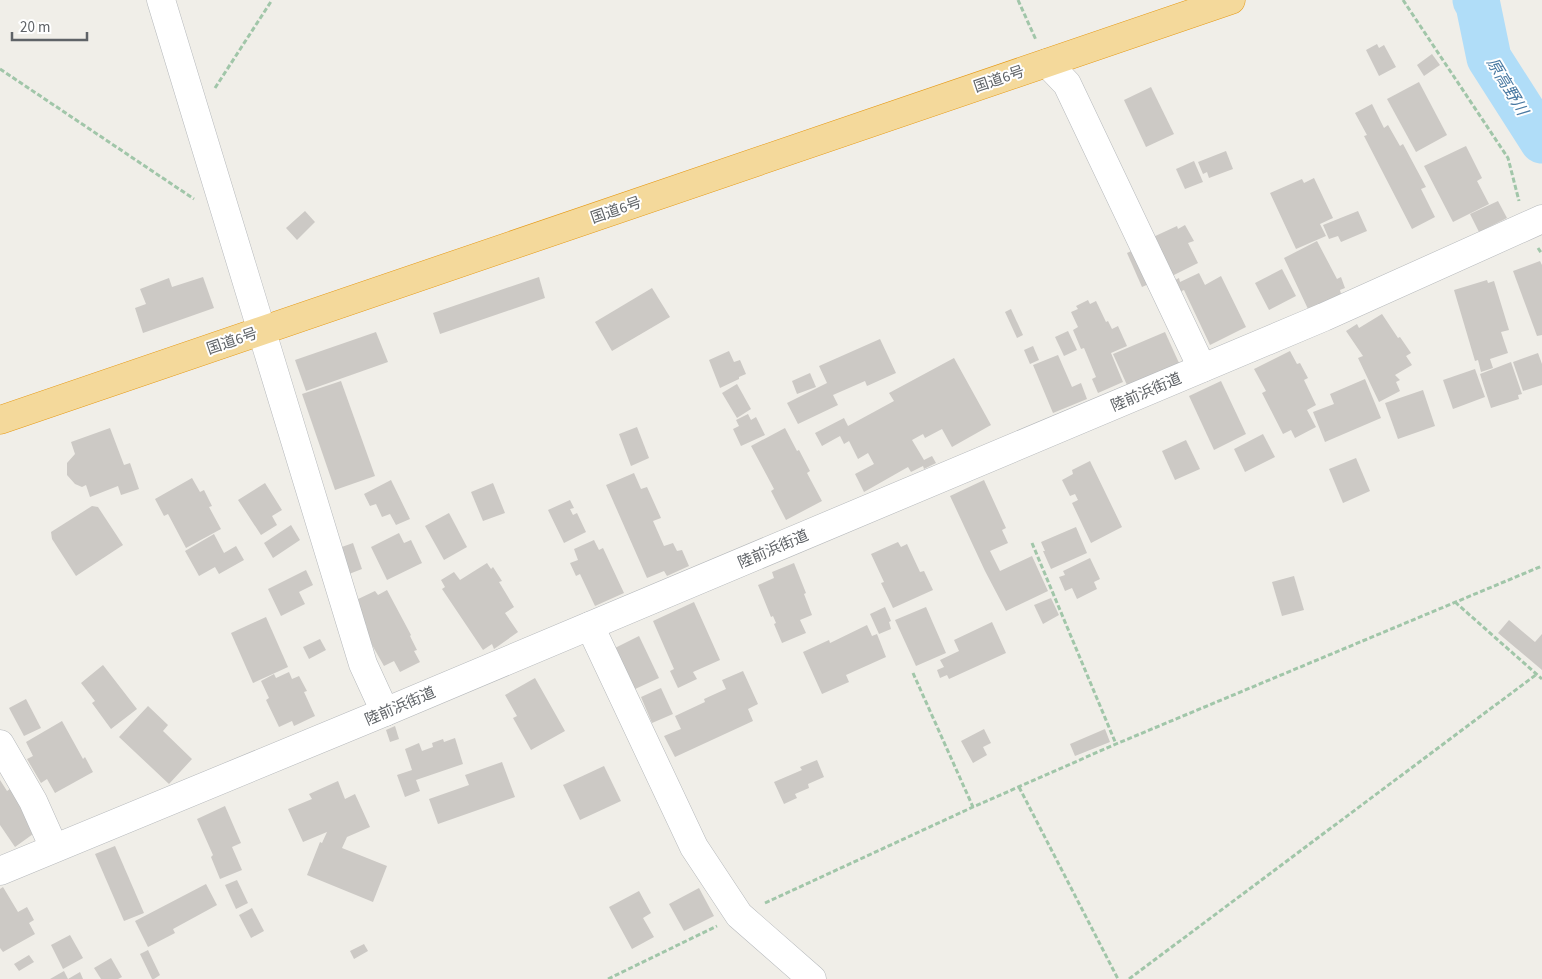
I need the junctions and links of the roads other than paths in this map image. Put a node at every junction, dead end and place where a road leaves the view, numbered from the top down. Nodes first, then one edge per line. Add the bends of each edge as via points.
1 (161, 0) edge
2 (1231, 0) edge
3 (1047, 63) junction
4 (1533, 223) edge
5 (261, 331) junction
6 (1202, 368) junction
7 (0, 420) edge
8 (590, 626) junction
9 (385, 712) junction
10 (0, 744) edge
11 (54, 848) junction
12 (0, 871) edge
13 (812, 979) edge

1 - 5 street
2 - 3 highway, 国道6号
3 - 5 highway, 国道6号
3 - 6 street via 1067,84
4 - 6 street, 陸前浜街道
5 - 7 highway, 国道6号
5 - 9 street via 363,664
6 - 8 street, 陸前浜街道
8 - 9 street, 陸前浜街道
8 - 13 street via 694,847 739,915
9 - 11 street, 陸前浜街道
10 - 11 street via 33,801
11 - 12 street, 陸前浜街道

